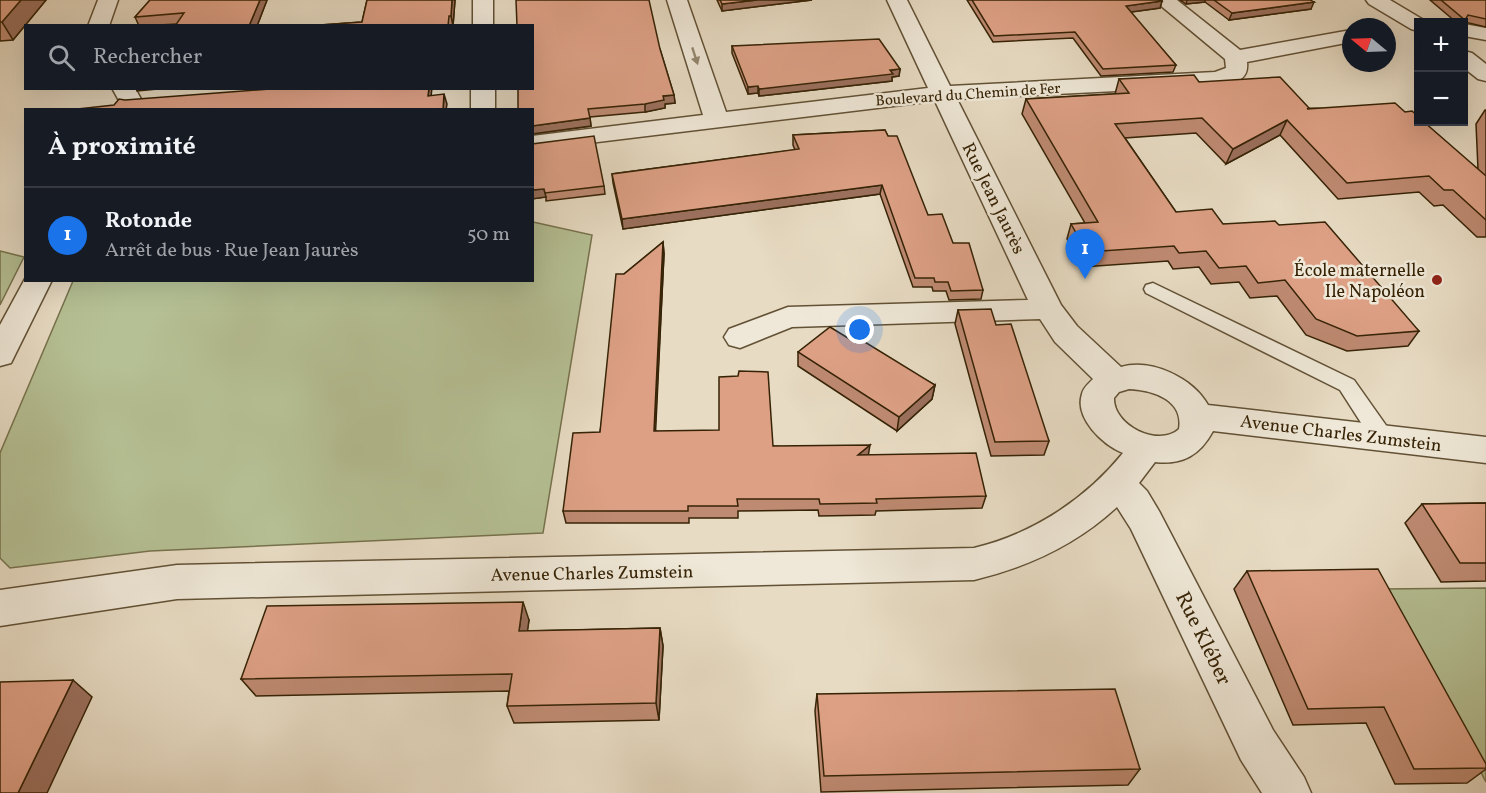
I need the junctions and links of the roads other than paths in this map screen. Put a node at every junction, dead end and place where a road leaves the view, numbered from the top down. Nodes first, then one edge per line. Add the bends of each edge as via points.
1 (108, 0) edge
2 (483, 0) edge
3 (677, 0) edge
4 (897, 0) edge
5 (1164, 0) edge
6 (1376, 0) edge
7 (1414, 23) edge
8 (99, 24) edge
9 (483, 24) edge
10 (1414, 26) edge
11 (1396, 29) edge
12 (1468, 31) edge
13 (1486, 34) edge
14 (1342, 38) edge
15 (1236, 57) junction
16 (1468, 61) edge
17 (1486, 74) edge
18 (483, 90) edge
19 (944, 93) junction
20 (483, 108) edge
21 (717, 120) junction
22 (534, 143) edge
23 (37, 282) edge
24 (1153, 289) dead end
25 (1048, 309) junction
26 (740, 337) dead end
27 (0, 355) edge
28 (1114, 380) junction
29 (1196, 416) junction
30 (1382, 437) junction
31 (1146, 449) junction
32 (1486, 450) edge
33 (1118, 485) junction
34 (0, 608) edge
35 (1288, 793) edge

1 - 8 street
2 - 9 street
3 -> 21 street
4 - 19 street, Rue Jean Jaurès
5 - 15 street
6 - 7 street
10 - 11 street
12 - 13 street
14 - 15 street
15 - 19 street, Boulevard du Chemin de Fer via 1237,72 1218,79
16 - 17 street
18 - 20 street
19 - 21 street, Boulevard du Chemin de Fer
19 - 25 street, Rue Jean Jaurès
21 - 22 street, Boulevard du Chemin de Fer
23 - 27 street
24 - 30 lane via 1347,385
25 - 26 street via 788,317
25 - 28 street, Rue Jean Jaurès via 1066,334
28 - 29 street via 1148,378 1167,385 1183,395
28 - 31 street via 1098,395 1099,416 1109,430
29 - 30 street, Avenue Charles Zumstein
29 - 31 street via 1194,436 1184,446
30 - 32 street, Avenue Charles Zumstein
31 - 33 street, Avenue Charles Zumstein
33 - 34 street, Avenue Charles Zumstein via 1050,536 1012,554 974,564 177,582
33 - 35 street, Rue Kléber via 1134,501 1146,522 1257,745

